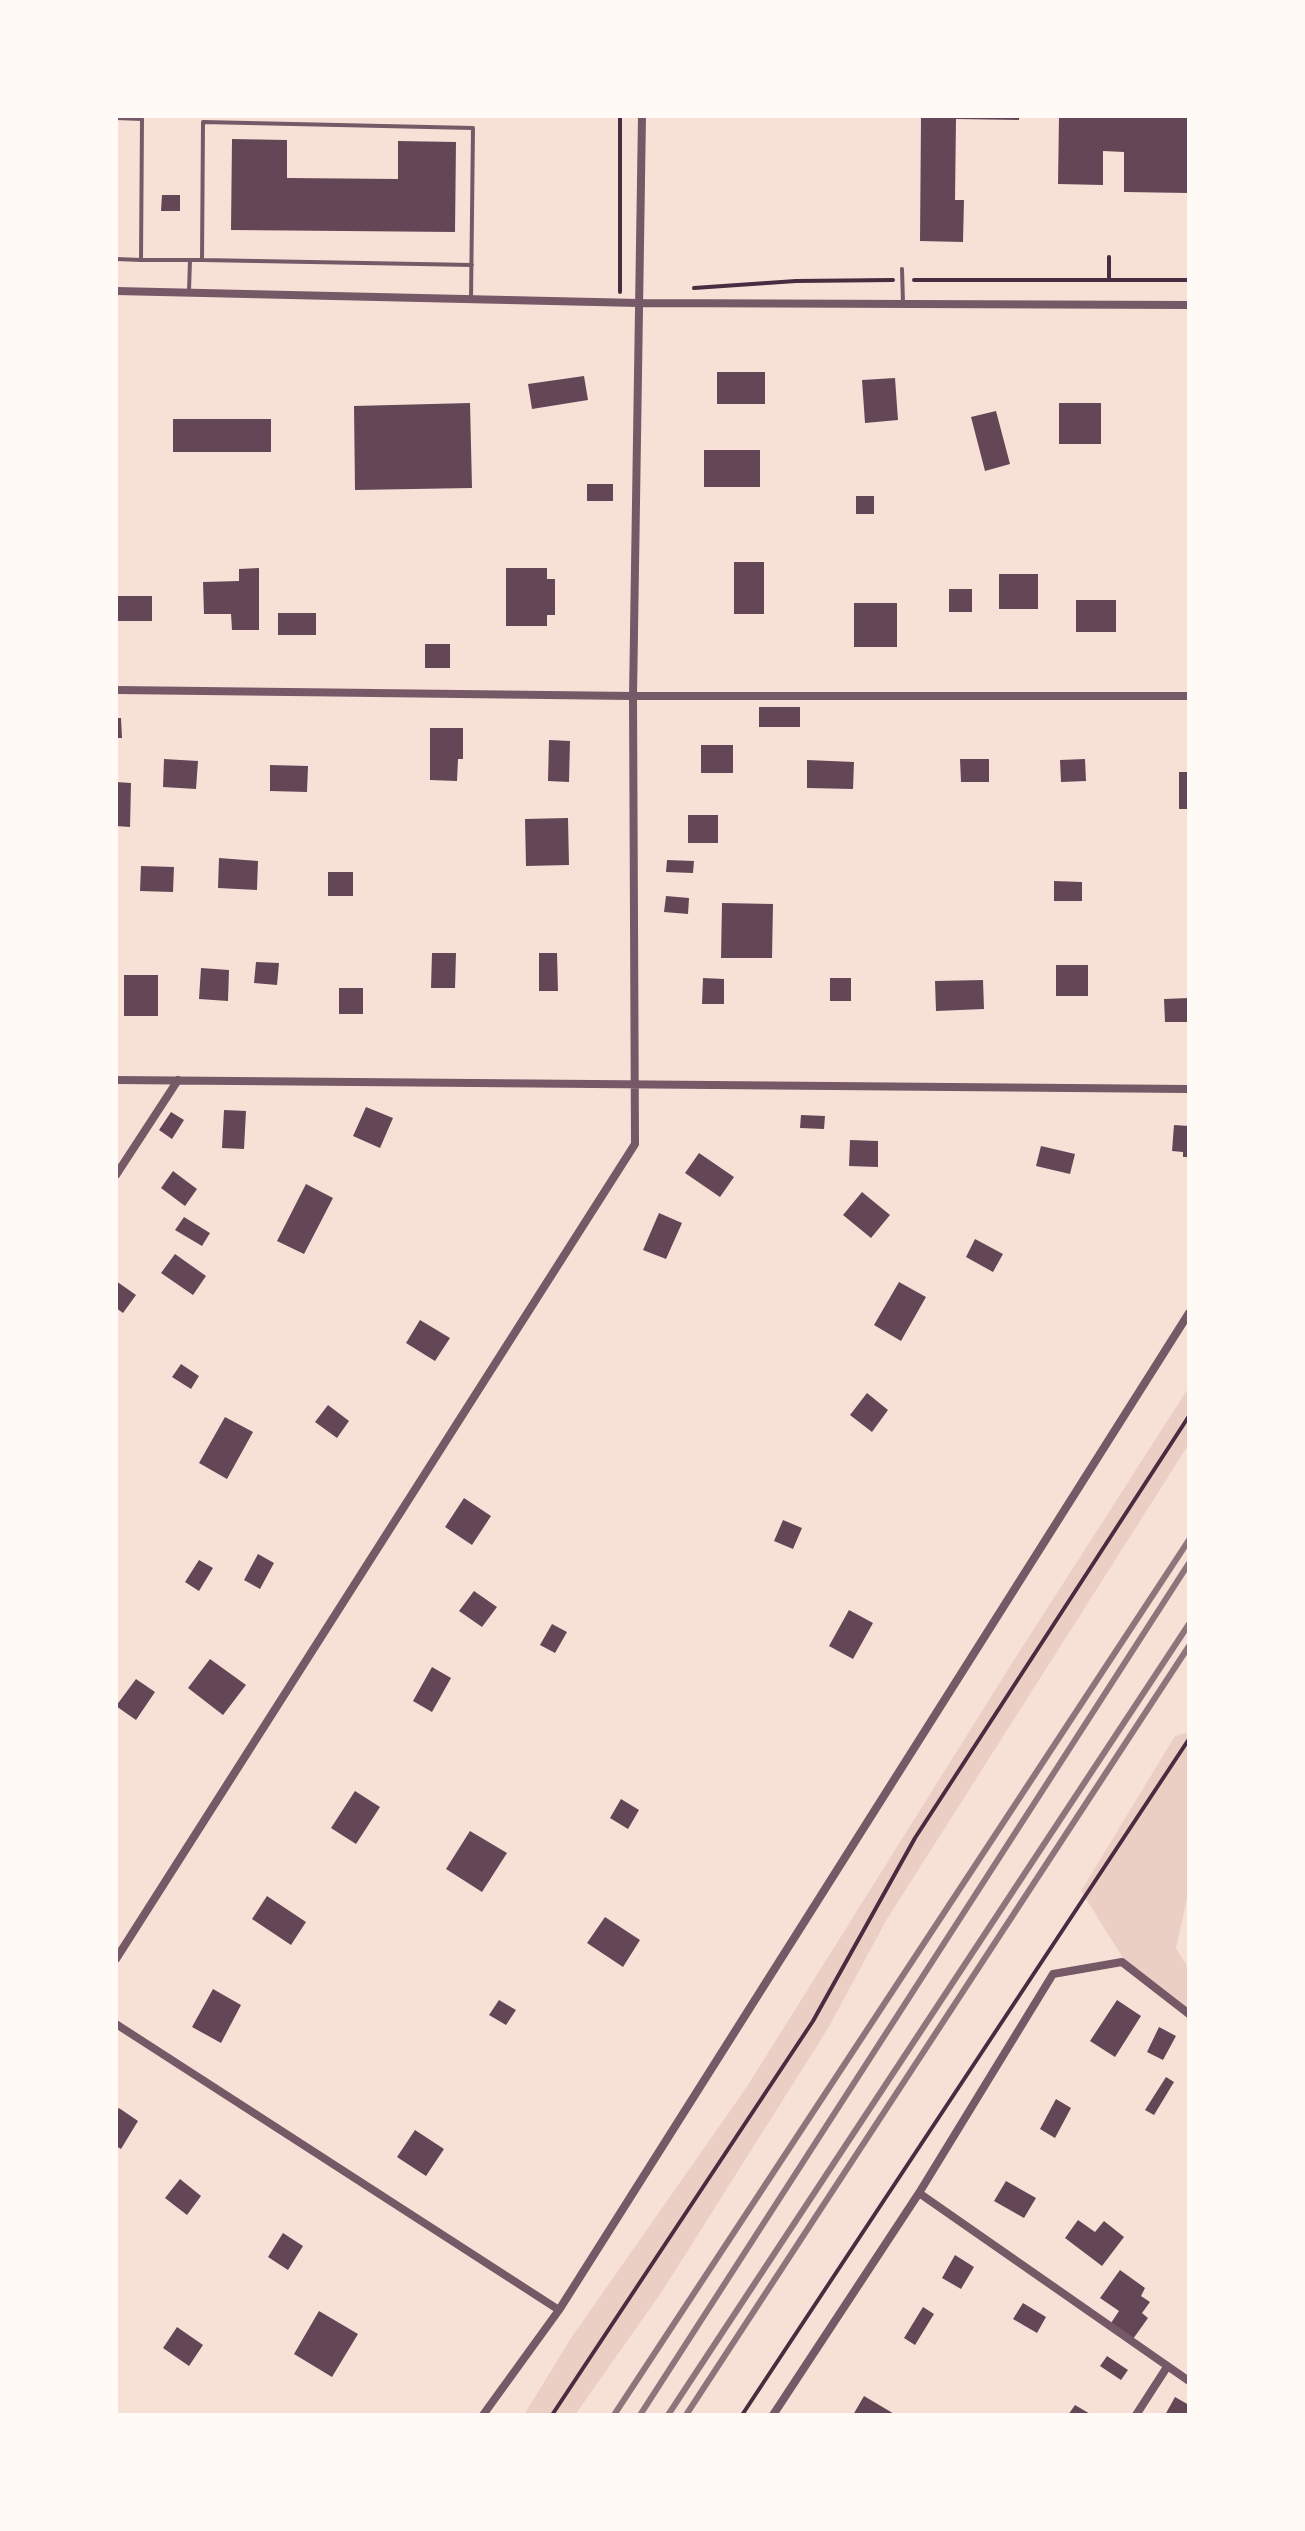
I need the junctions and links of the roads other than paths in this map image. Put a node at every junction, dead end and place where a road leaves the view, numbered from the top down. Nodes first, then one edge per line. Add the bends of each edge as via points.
1 (642, 116) edge
2 (116, 118) edge
3 (116, 259) edge
4 (141, 260) junction
5 (190, 260) junction
6 (202, 260) junction
7 (472, 265) junction
8 (902, 269) dead end
9 (116, 291) edge
10 (189, 291) junction
11 (471, 299) junction
12 (638, 303) junction
13 (903, 304) junction
14 (1189, 305) edge
15 (116, 690) edge
16 (633, 696) junction
17 (1189, 696) edge
18 (116, 1080) edge
19 (178, 1080) junction
20 (635, 1083) junction
21 (1189, 1089) edge
22 (116, 1175) edge
23 (1189, 1313) edge
24 (116, 1959) edge
25 (1189, 2014) edge
26 (116, 2024) edge
27 (919, 2193) junction
28 (559, 2310) junction
29 (1167, 2367) junction
30 (1189, 2381) edge
31 (483, 2415) edge
32 (773, 2415) edge
33 (1136, 2415) edge

1 - 12 street
2 - 4 lane via 142,119
3 - 4 lane
4 - 5 lane
5 - 6 lane
5 - 10 lane
6 - 7 lane
6 - 7 lane via 203,122 219,122 473,128
7 - 11 lane
8 - 13 lane
9 - 10 street
10 - 11 street
11 - 12 street
12 - 13 street
12 - 16 street
13 - 14 street
15 - 16 street
16 - 17 street
16 - 20 street
18 - 19 street
19 - 20 street
19 - 22 street
20 - 21 street
20 - 24 street via 635,1144
23 - 28 street
25 - 27 street via 1122,1962 1053,1974
26 - 28 street
27 - 29 street
27 - 32 street
28 - 31 street
29 - 30 street
29 - 33 street

